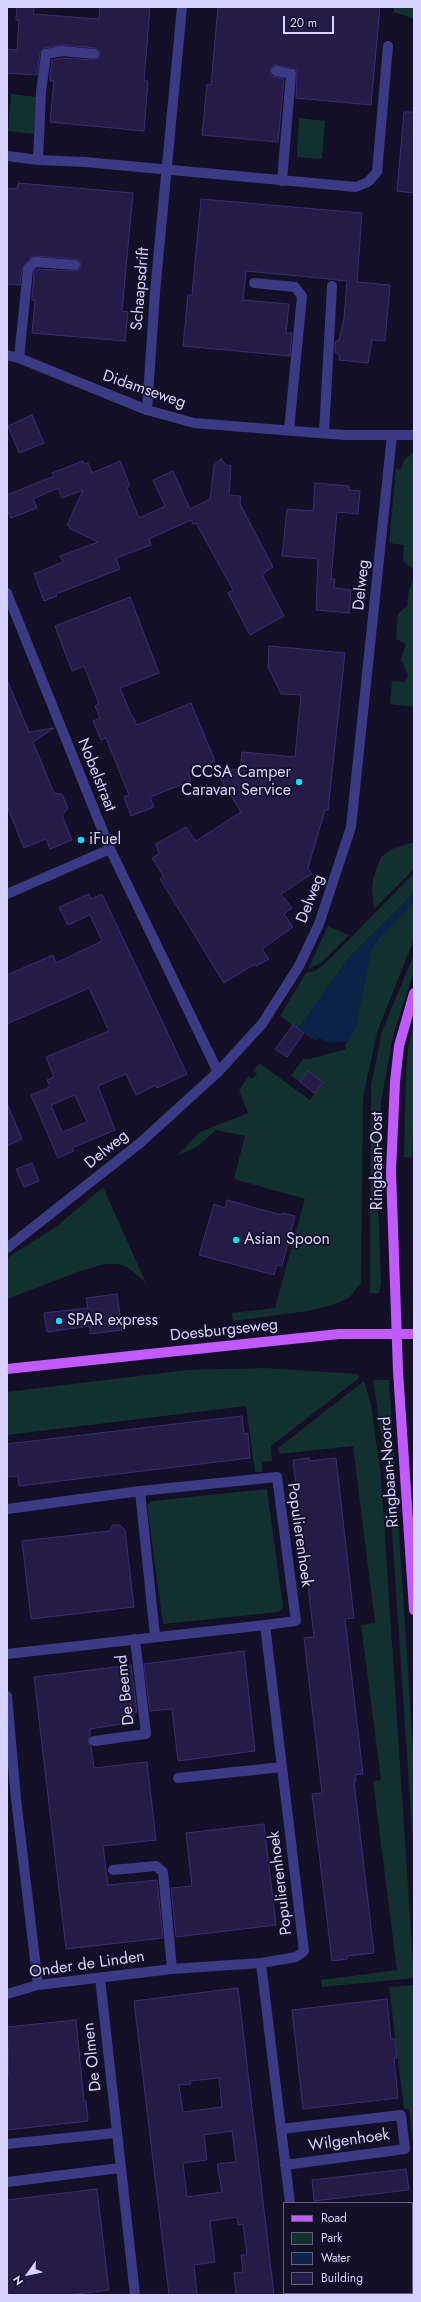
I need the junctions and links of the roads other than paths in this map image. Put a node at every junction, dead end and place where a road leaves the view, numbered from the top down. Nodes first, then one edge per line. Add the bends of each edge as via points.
1 (182, 7) edge
2 (388, 46) dead end
3 (94, 54) dead end
4 (276, 71) dead end
5 (7, 156) edge
6 (38, 160) junction
7 (166, 170) junction
8 (282, 181) junction
9 (75, 265) dead end
10 (254, 283) dead end
11 (332, 286) dead end
12 (7, 356) edge
13 (19, 358) junction
14 (147, 410) junction
15 (289, 430) junction
16 (324, 433) junction
17 (392, 435) junction
18 (414, 436) edge
19 (7, 593) edge
20 (110, 849) junction
21 (7, 894) edge
22 (414, 993) edge
23 (218, 1072) junction
24 (7, 1248) edge
25 (397, 1333) junction
26 (414, 1334) edge
27 (7, 1369) edge
28 (140, 1491) junction
29 (7, 1509) edge
30 (414, 1610) edge
31 (265, 1625) junction
32 (155, 1636) junction
33 (135, 1639) junction
34 (7, 1654) edge
35 (7, 1696) edge
36 (94, 1741) dead end
37 (282, 1767) junction
38 (178, 1778) dead end
39 (11, 1800) edge
40 (113, 1870) dead end
41 (261, 1963) junction
42 (172, 1969) junction
43 (100, 1978) junction
44 (38, 1985) junction
45 (7, 1994) edge
46 (281, 2129) junction
47 (116, 2133) junction
48 (7, 2144) edge
49 (285, 2165) junction
50 (120, 2168) junction
51 (7, 2182) edge
52 (290, 2202) edge
53 (135, 2295) edge

1 - 7 street, Schaapsdrift
2 - 8 street via 377,172 368,182 356,187
3 - 6 street via 63,51 46,54 41,92
4 - 8 street via 291,74
5 - 6 street
6 - 7 street
7 - 8 street
7 - 14 street, Schaapsdrift
9 - 13 street via 35,262 28,269
10 - 15 street via 295,287 302,296
11 - 16 street
12 - 13 street, Didamseweg
13 - 14 street, Didamseweg
14 - 15 street, Didamseweg via 194,423
15 - 16 street, Didamseweg
16 - 17 street, Didamseweg
17 - 18 street, Didamseweg
17 - 23 street, Delweg via 352,827 319,924 299,966 262,1024
19 - 20 street, Nobelstraat
20 - 21 street
20 - 23 street, Nobelstraat
22 - 25 main road, Ringbaan-Oost via 399,1046 392,1126 391,1171
23 - 24 street, Delweg via 140,1143
25 - 26 main road, Doesburgseweg
25 - 27 main road, Doesburgseweg via 339,1334
25 - 30 main road, Ringbaan-Noord
28 - 29 street, Populierenhoek
28 - 31 street, Populierenhoek via 276,1477 296,1621
28 - 32 street
31 - 32 street, De Beemd
31 - 37 street, Populierenhoek
32 - 33 street, De Beemd
33 - 34 street, De Beemd
33 - 36 street, De Beemd via 146,1734
35 - 39 street
37 - 38 street
37 - 41 street, Populierenhoek via 304,1951 296,1957
39 - 44 street
40 - 42 street via 156,1866 163,1872
41 - 42 street, Onder de Linden
41 - 46 street
42 - 43 street, Onder de Linden
43 - 44 street, Onder de Linden
43 - 47 street, De Olmen
44 - 45 street, Onder de Linden
46 - 49 street
46 - 49 street, Wilgenhoek via 401,2115 405,2149
47 - 48 street
47 - 50 street, De Olmen
49 - 52 street
50 - 51 street
50 - 53 street, De Olmen

